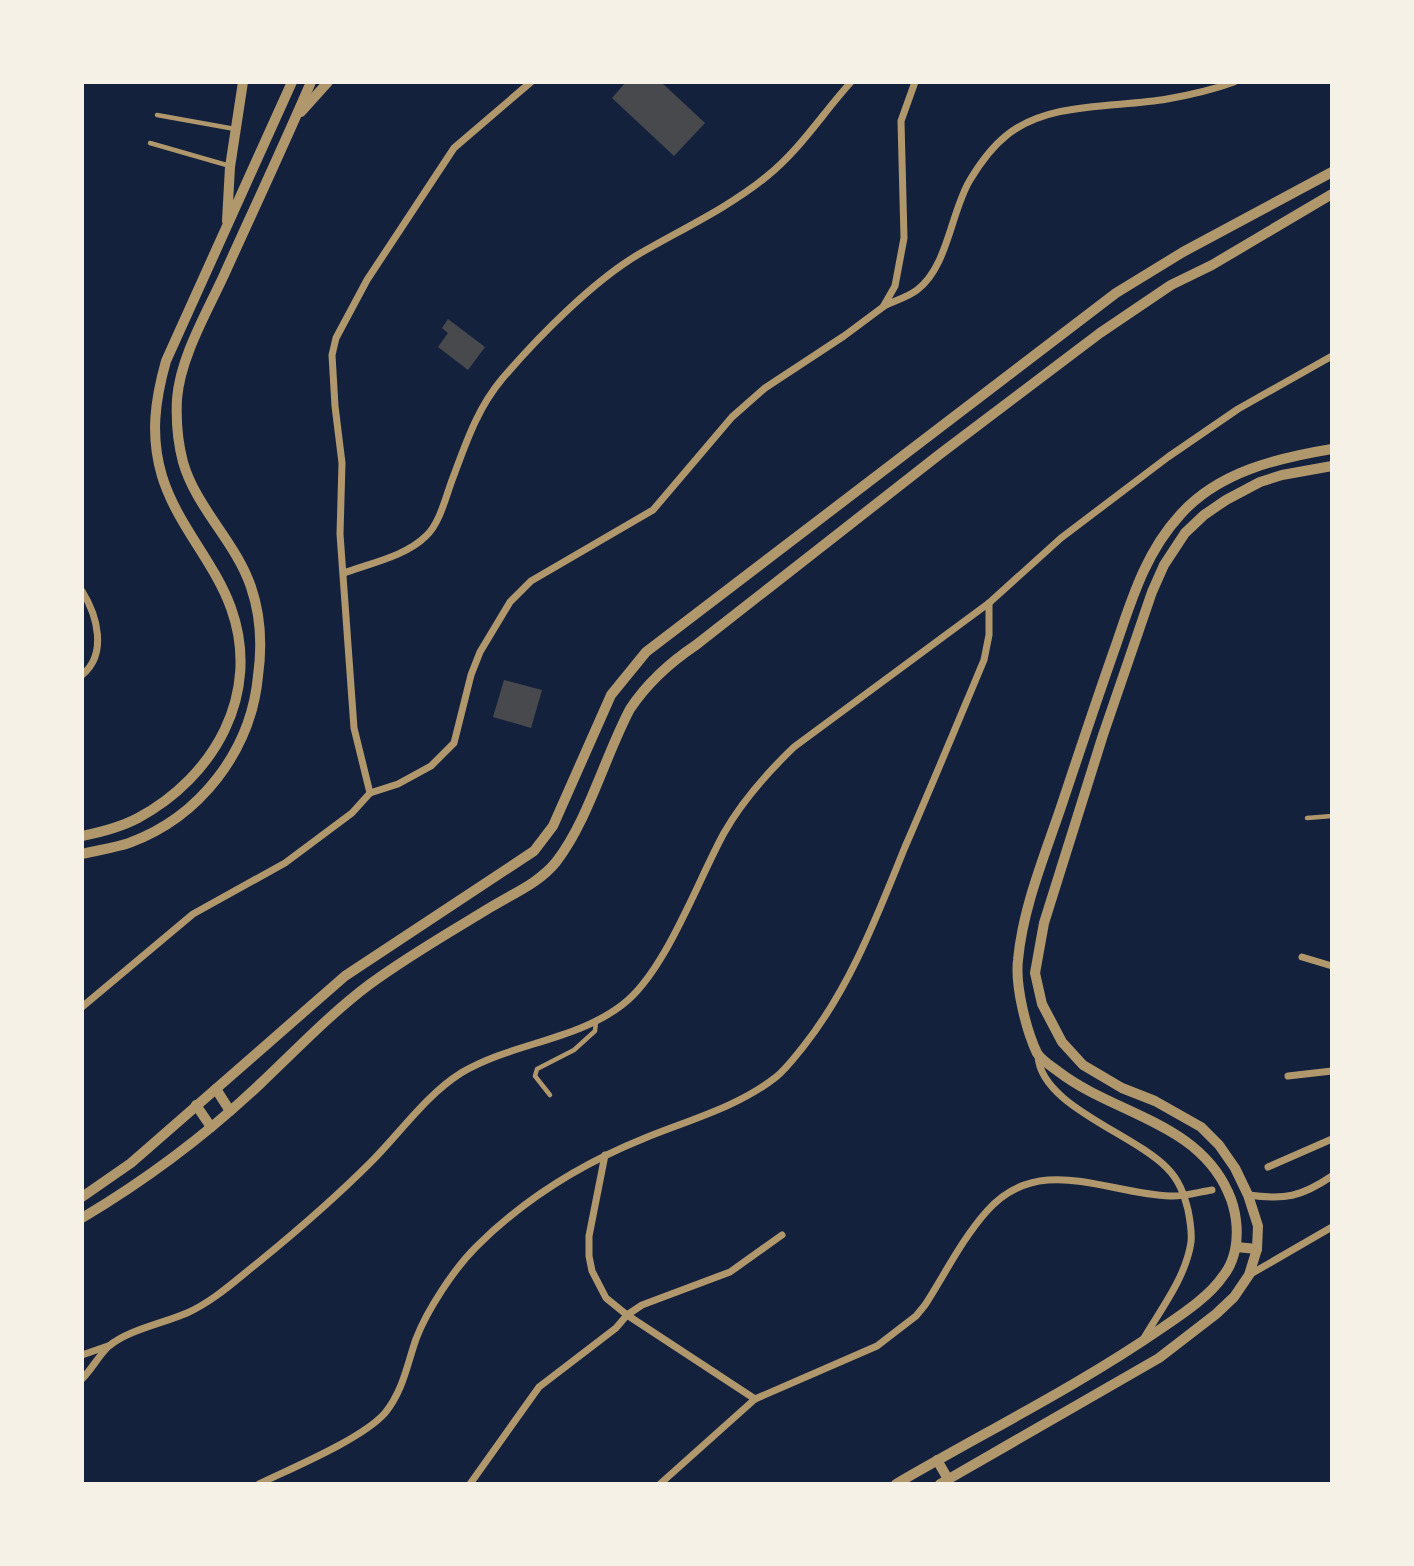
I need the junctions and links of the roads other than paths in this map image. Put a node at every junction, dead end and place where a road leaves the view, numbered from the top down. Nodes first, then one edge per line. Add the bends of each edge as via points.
1 (243, 82) edge
2 (292, 82) edge
3 (311, 82) edge
4 (328, 82) edge
5 (531, 82) edge
6 (851, 82) edge
7 (915, 82) edge
8 (1234, 82) edge
9 (157, 115) dead end
10 (296, 117) junction
11 (236, 129) junction
12 (150, 143) dead end
13 (230, 167) junction
14 (1332, 172) edge
15 (1332, 194) edge
16 (226, 227) junction
17 (883, 307) junction
18 (1332, 356) edge
19 (1332, 449) edge
20 (1332, 466) edge
21 (345, 573) junction
22 (1136, 587) junction
23 (82, 591) edge
24 (1152, 592) junction
25 (989, 603) junction
26 (82, 675) edge
27 (370, 793) junction
28 (1332, 816) edge
29 (1307, 818) dead end
30 (82, 836) edge
31 (82, 854) edge
32 (1303, 957) dead end
33 (1332, 966) edge
34 (1042, 1004) junction
35 (82, 1007) edge
36 (1023, 1008) junction
37 (596, 1021) junction
38 (1038, 1056) junction
39 (1332, 1071) edge
40 (1288, 1076) dead end
41 (216, 1089) junction
42 (550, 1095) dead end
43 (196, 1105) junction
44 (230, 1111) junction
45 (211, 1127) junction
46 (1332, 1139) edge
47 (605, 1155) junction
48 (1268, 1167) dead end
49 (1332, 1175) edge
50 (1212, 1190) dead end
51 (1184, 1194) junction
52 (1248, 1195) junction
53 (82, 1197) edge
54 (82, 1219) edge
55 (1332, 1227) edge
56 (782, 1235) dead end
57 (1236, 1247) junction
58 (1257, 1250) junction
59 (1249, 1275) junction
60 (628, 1315) junction
61 (1140, 1345) junction
62 (109, 1346) junction
63 (82, 1354) edge
64 (82, 1379) edge
65 (755, 1399) junction
66 (937, 1460) junction
67 (944, 1481) edge
68 (259, 1484) edge
69 (471, 1484) edge
70 (660, 1484) edge
71 (896, 1484) edge

1 - 11 street
2 - 16 street
3 - 10 street
4 - 10 street
5 - 21 street via 454,148 336,338 332,368 342,463 340,534
6 - 21 street via 792,155 766,177 637,255 577,303 485,402 428,535
7 - 17 street via 901,121 904,238 895,286
8 - 17 street via 1166,100 1050,113 1029,120 1006,136 969,181 929,277 917,290
9 - 11 lane
10 - 31 street via 202,322 177,398 183,461 192,485 230,544 257,606 260,659 254,705 236,751 204,795 152,832
11 - 13 street
12 - 13 lane
13 - 16 street
14 - 41 street via 1182,252 1116,293 646,652 611,695 553,826 534,851 345,976
15 - 44 street via 1171,285 1100,333 671,662 630,709 569,842 537,881 368,986
16 - 30 street via 166,360 154,438 169,495 219,578 232,610 241,656 232,714 208,759 166,799 138,818
17 - 27 street via 765,388 732,417 653,510 531,581 510,602 480,652 454,743 415,777
18 - 25 street via 1238,409 1168,457 1061,538
19 - 22 street via 1271,461 1218,484 1182,512 1159,540
20 - 24 street via 1260,482 1204,515 1185,533
21 - 27 street via 354,728
22 - 24 street
22 - 36 street via 1028,909 1017,964
23 - 26 street via 98,630 97,651 90,669
24 - 34 street via 1044,923 1035,973
25 - 37 street via 768,771 734,816 642,986 623,1005
25 - 47 street via 984,660 877,916 813,1034 789,1066 738,1100
27 - 35 street via 352,813 285,863 193,914
28 - 29 lane
32 - 33 street
34 - 36 street
34 - 52 street via 1062,1042 1083,1065 1202,1126 1235,1168
36 - 38 street
37 - 42 lane via 595,1031 573,1050 537,1069 536,1076
37 - 62 street via 463,1073 436,1092 312,1217 206,1303
38 - 51 street via 1039,1068 1052,1089 1149,1153 1167,1168
38 - 57 street via 1086,1091 1170,1130 1200,1152 1223,1182 1233,1205
39 - 40 street
41 - 43 street
41 - 44 street
43 - 45 street
43 - 53 street via 131,1163
44 - 45 street
45 - 54 street via 132,1189
46 - 48 street
47 - 60 street via 589,1256 606,1298
47 - 68 street via 529,1202 475,1248 431,1306 406,1375 383,1415 351,1438
49 - 52 street via 1293,1197
50 - 51 street
51 - 61 street via 1191,1241 1187,1257
51 - 65 street via 1061,1180 1012,1191 975,1225 925,1305 900,1330 877,1346
52 - 58 street via 1258,1226
55 - 59 street
56 - 60 street via 730,1272 642,1305
57 - 58 street
57 - 61 street via 1222,1279
58 - 59 street
59 - 67 street via 1216,1314 1158,1358
60 - 65 street
60 - 69 street via 539,1387
61 - 66 street
62 - 63 street
62 - 64 street
65 - 70 street
66 - 67 street
66 - 71 street

